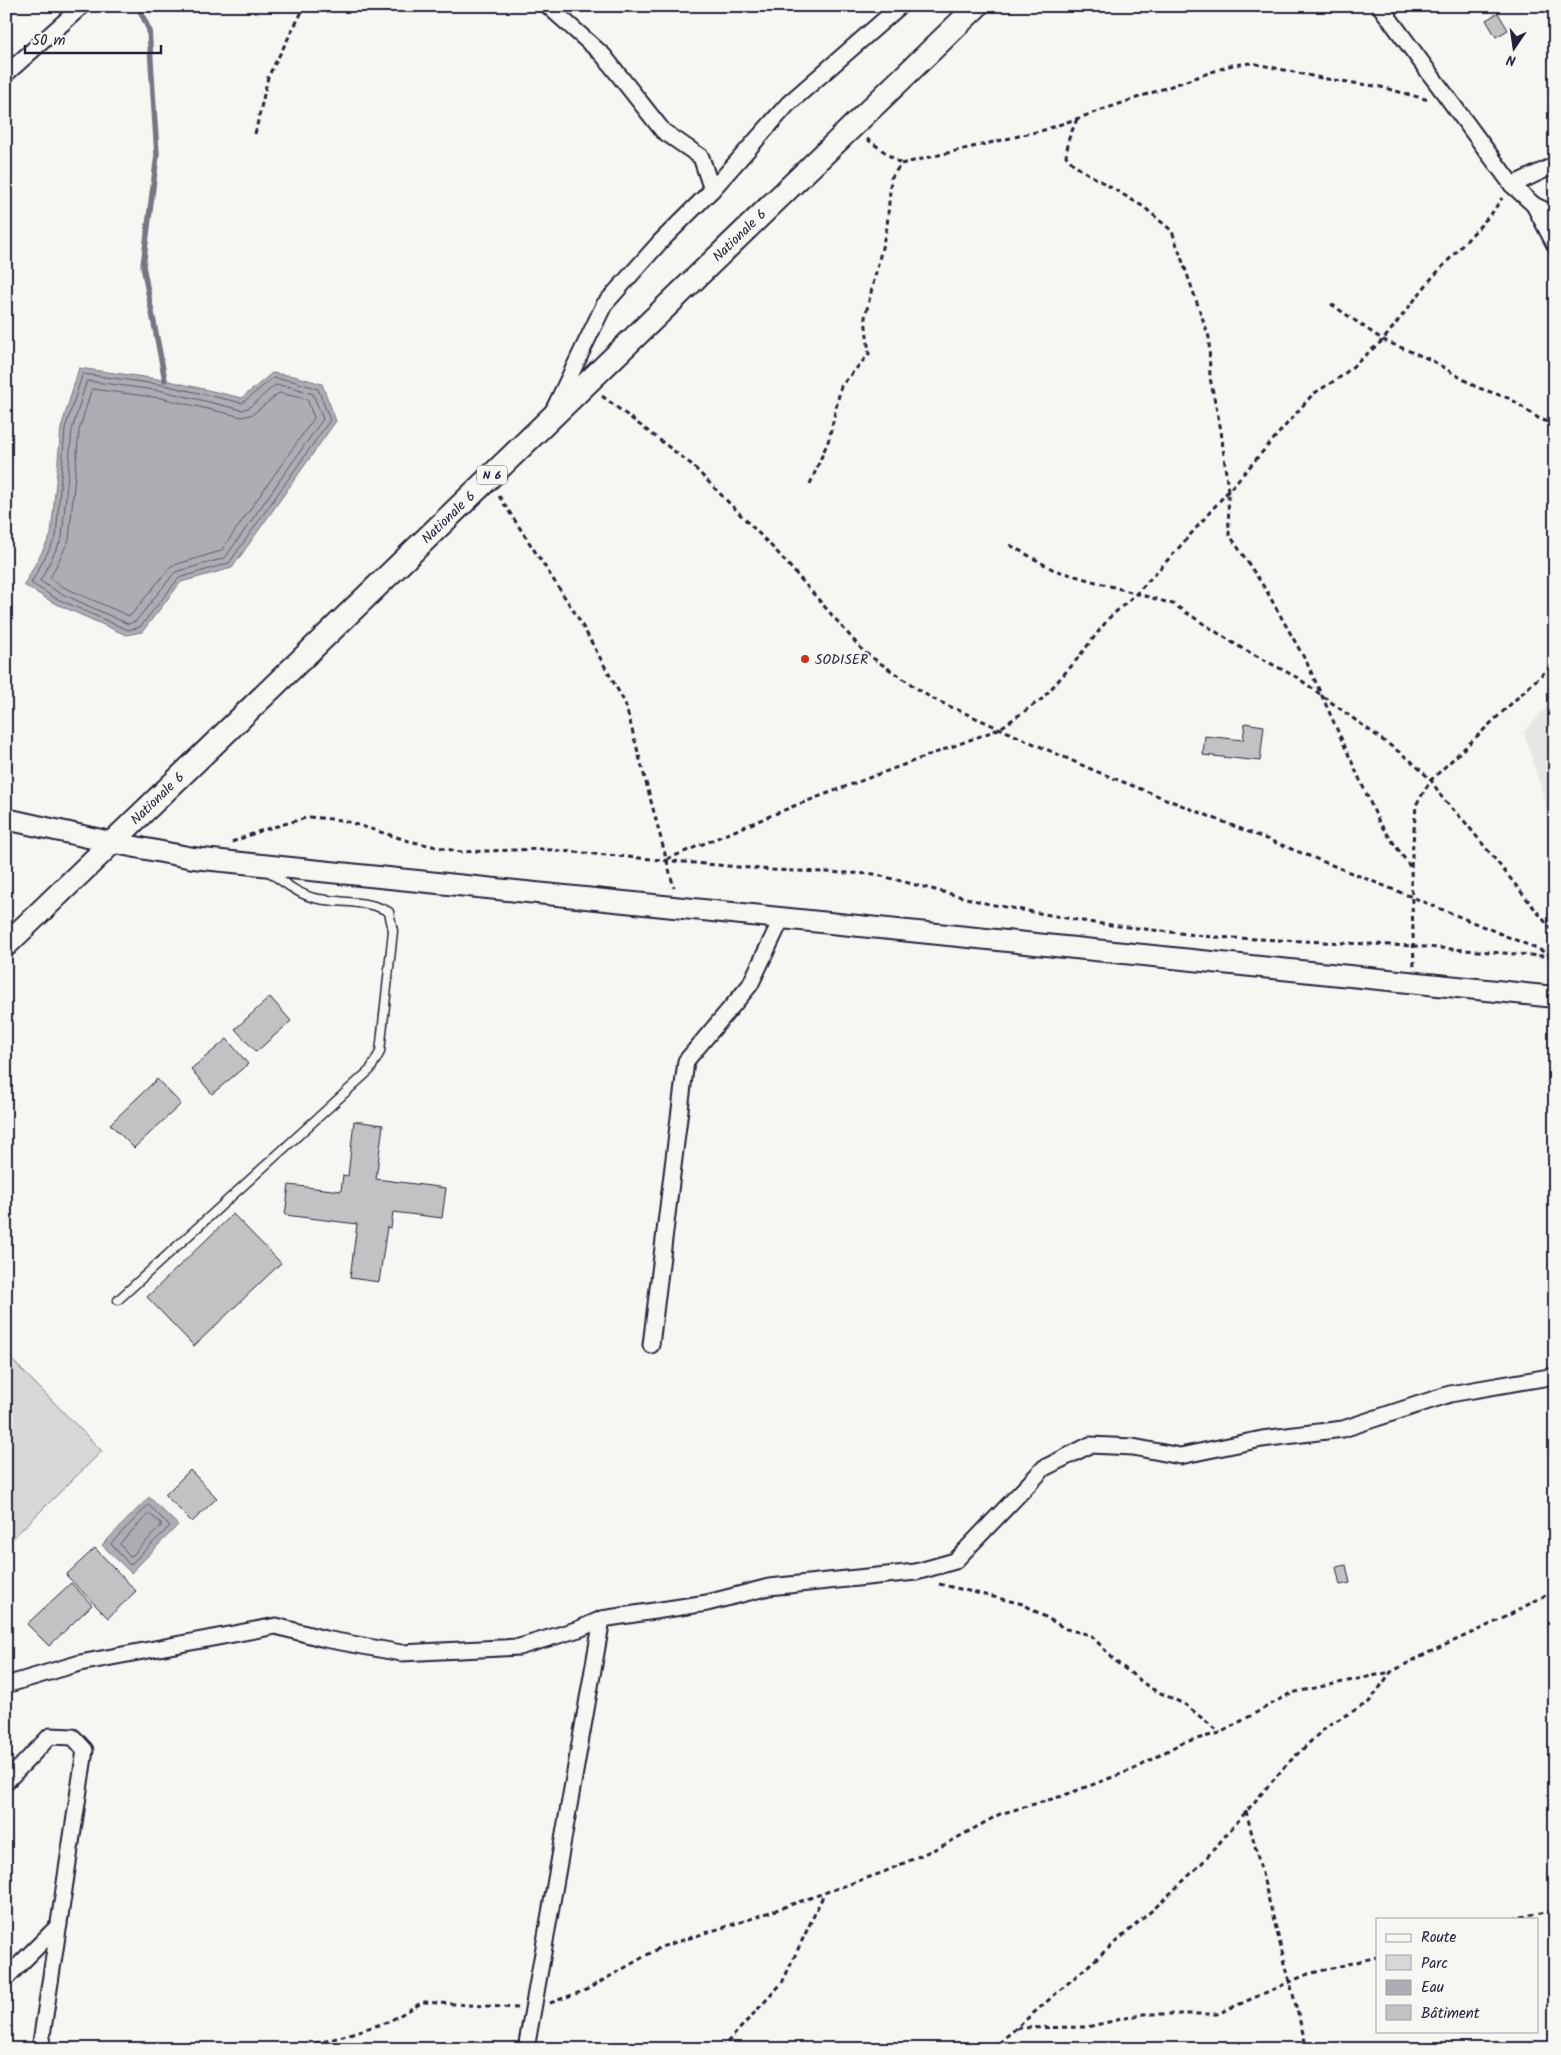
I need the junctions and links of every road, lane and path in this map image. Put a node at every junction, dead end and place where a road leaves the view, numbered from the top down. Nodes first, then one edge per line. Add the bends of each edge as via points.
1 (82, 6) edge
2 (306, 6) edge
3 (548, 6) edge
4 (900, 6) edge
5 (977, 6) edge
6 (1380, 6) edge
7 (6, 74) edge
8 (1454, 106) junction
9 (1078, 119) junction
10 (851, 128) junction
11 (255, 134) dead end
12 (901, 164) junction
13 (1555, 165) edge
14 (1512, 185) junction
15 (712, 190) junction
16 (1534, 205) junction
17 (1555, 215) edge
18 (1555, 245) edge
19 (1332, 304) dead end
20 (1383, 340) junction
21 (586, 383) junction
22 (549, 419) junction
23 (1555, 425) edge
24 (488, 479) junction
25 (810, 484) dead end
26 (1228, 491) junction
27 (1010, 545) dead end
28 (1137, 593) junction
29 (1555, 662) edge
30 (1322, 695) junction
31 (999, 729) junction
32 (1431, 780) junction
33 (6, 818) edge
34 (110, 842) junction
35 (228, 844) dead end
36 (667, 859) junction
37 (256, 863) junction
38 (1412, 868) junction
39 (1412, 897) junction
40 (680, 906) junction
41 (782, 918) junction
42 (1555, 934) edge
43 (6, 944) edge
44 (1413, 946) junction
45 (1415, 983) junction
46 (1555, 997) edge
47 (118, 1300) dead end
48 (651, 1345) dead end
49 (1555, 1376) edge
50 (916, 1572) junction
51 (1555, 1590) edge
52 (602, 1619) junction
53 (1391, 1672) junction
54 (6, 1686) edge
55 (1220, 1733) junction
56 (6, 1782) edge
57 (1246, 1811) junction
58 (824, 1893) junction
59 (1555, 1910) edge
60 (1517, 1918) edge
61 (58, 1925) junction
62 (1376, 1957) edge
63 (6, 1978) edge
64 (1291, 1981) junction
65 (534, 2008) junction
66 (1016, 2028) junction
67 (297, 2047) dead end
68 (40, 2049) edge
69 (526, 2049) edge
70 (721, 2049) edge
71 (992, 2049) edge
72 (1307, 2049) edge

1 - 7 street
2 - 11 path via 268,77
3 - 15 street via 603,55 663,131 701,158
4 - 15 street via 788,104
5 - 10 main road, Nationale 6 / N 6
6 - 8 street
8 - 9 path via 1381,86 1321,78 1252,63 1232,66
8 - 14 street
9 - 12 path via 1000,142
9 - 26 path via 1068,138 1066,156 1074,166 1144,207 1172,231 1209,337 1210,378
10 - 12 path
10 - 21 main road, Nationale 6 / N 6
12 - 25 path via 891,178 888,227 865,317 869,354 841,386 829,439
13 - 14 street
14 - 16 street
14 - 20 path via 1492,213 1431,280
15 - 22 street via 604,305
16 - 17 street
16 - 18 street
19 - 20 path
20 - 23 path via 1431,360 1476,387 1511,400
20 - 26 path via 1342,376 1313,394
21 - 22 main road, Nationale 6 / N 6
21 - 31 path via 692,464 778,553 864,652 931,698
22 - 24 main road, Nationale 6 / N 6
24 - 34 main road, Nationale 6 / N 6
24 - 36 path via 577,616 625,703
26 - 28 path
26 - 30 path via 1229,534 1266,590
27 - 28 path via 1054,570
28 - 30 path via 1173,604
28 - 31 path via 1109,618 1042,698
29 - 32 path
30 - 32 path via 1410,760
30 - 38 path via 1380,822
31 - 36 path via 794,806
31 - 39 path via 1093,770
32 - 38 path via 1416,805
32 - 42 path via 1443,799
33 - 34 main road
34 - 37 main road via 193,858
34 - 43 main road, Nationale 6 / N 6
35 - 36 path via 309,817 342,820 409,842 460,852 540,849
36 - 40 path
36 - 44 path via 772,870 874,874 989,904 1094,923 1213,937
37 - 40 main road
37 - 47 lane via 294,890 317,899 380,906 389,912 393,931 380,1052 370,1070
38 - 39 path
39 - 44 path
39 - 44 path via 1555,957
40 - 41 main road
41 - 45 main road
41 - 48 street via 750,985 686,1061
44 - 45 path
45 - 46 main road
49 - 50 street via 1450,1394 1343,1429 1262,1439 1180,1456 1133,1447 1090,1445 1044,1468 955,1561
50 - 52 street via 769,1588 707,1603
50 - 55 path via 929,1582 1023,1604 1066,1628 1091,1635 1115,1661 1150,1688 1186,1705
51 - 53 path
52 - 54 street via 519,1647 401,1653 276,1626 80,1663
52 - 65 street
53 - 55 path via 1292,1693
53 - 57 path via 1369,1702 1327,1726 1287,1764
55 - 58 path via 1182,1743 1137,1768 1062,1796 1000,1814 946,1844 884,1872
56 - 61 street via 50,1736 73,1737 85,1750
57 - 64 path
57 - 66 path via 1202,1863 1156,1907
58 - 65 path via 661,1947 586,1990
58 - 70 path via 782,1983
59 - 60 path
61 - 63 street
61 - 68 street
62 - 64 path
64 - 66 path via 1217,2014 1143,2014 1088,2028
64 - 72 path
65 - 67 path via 424,2002 388,2022
65 - 69 street
66 - 71 path

